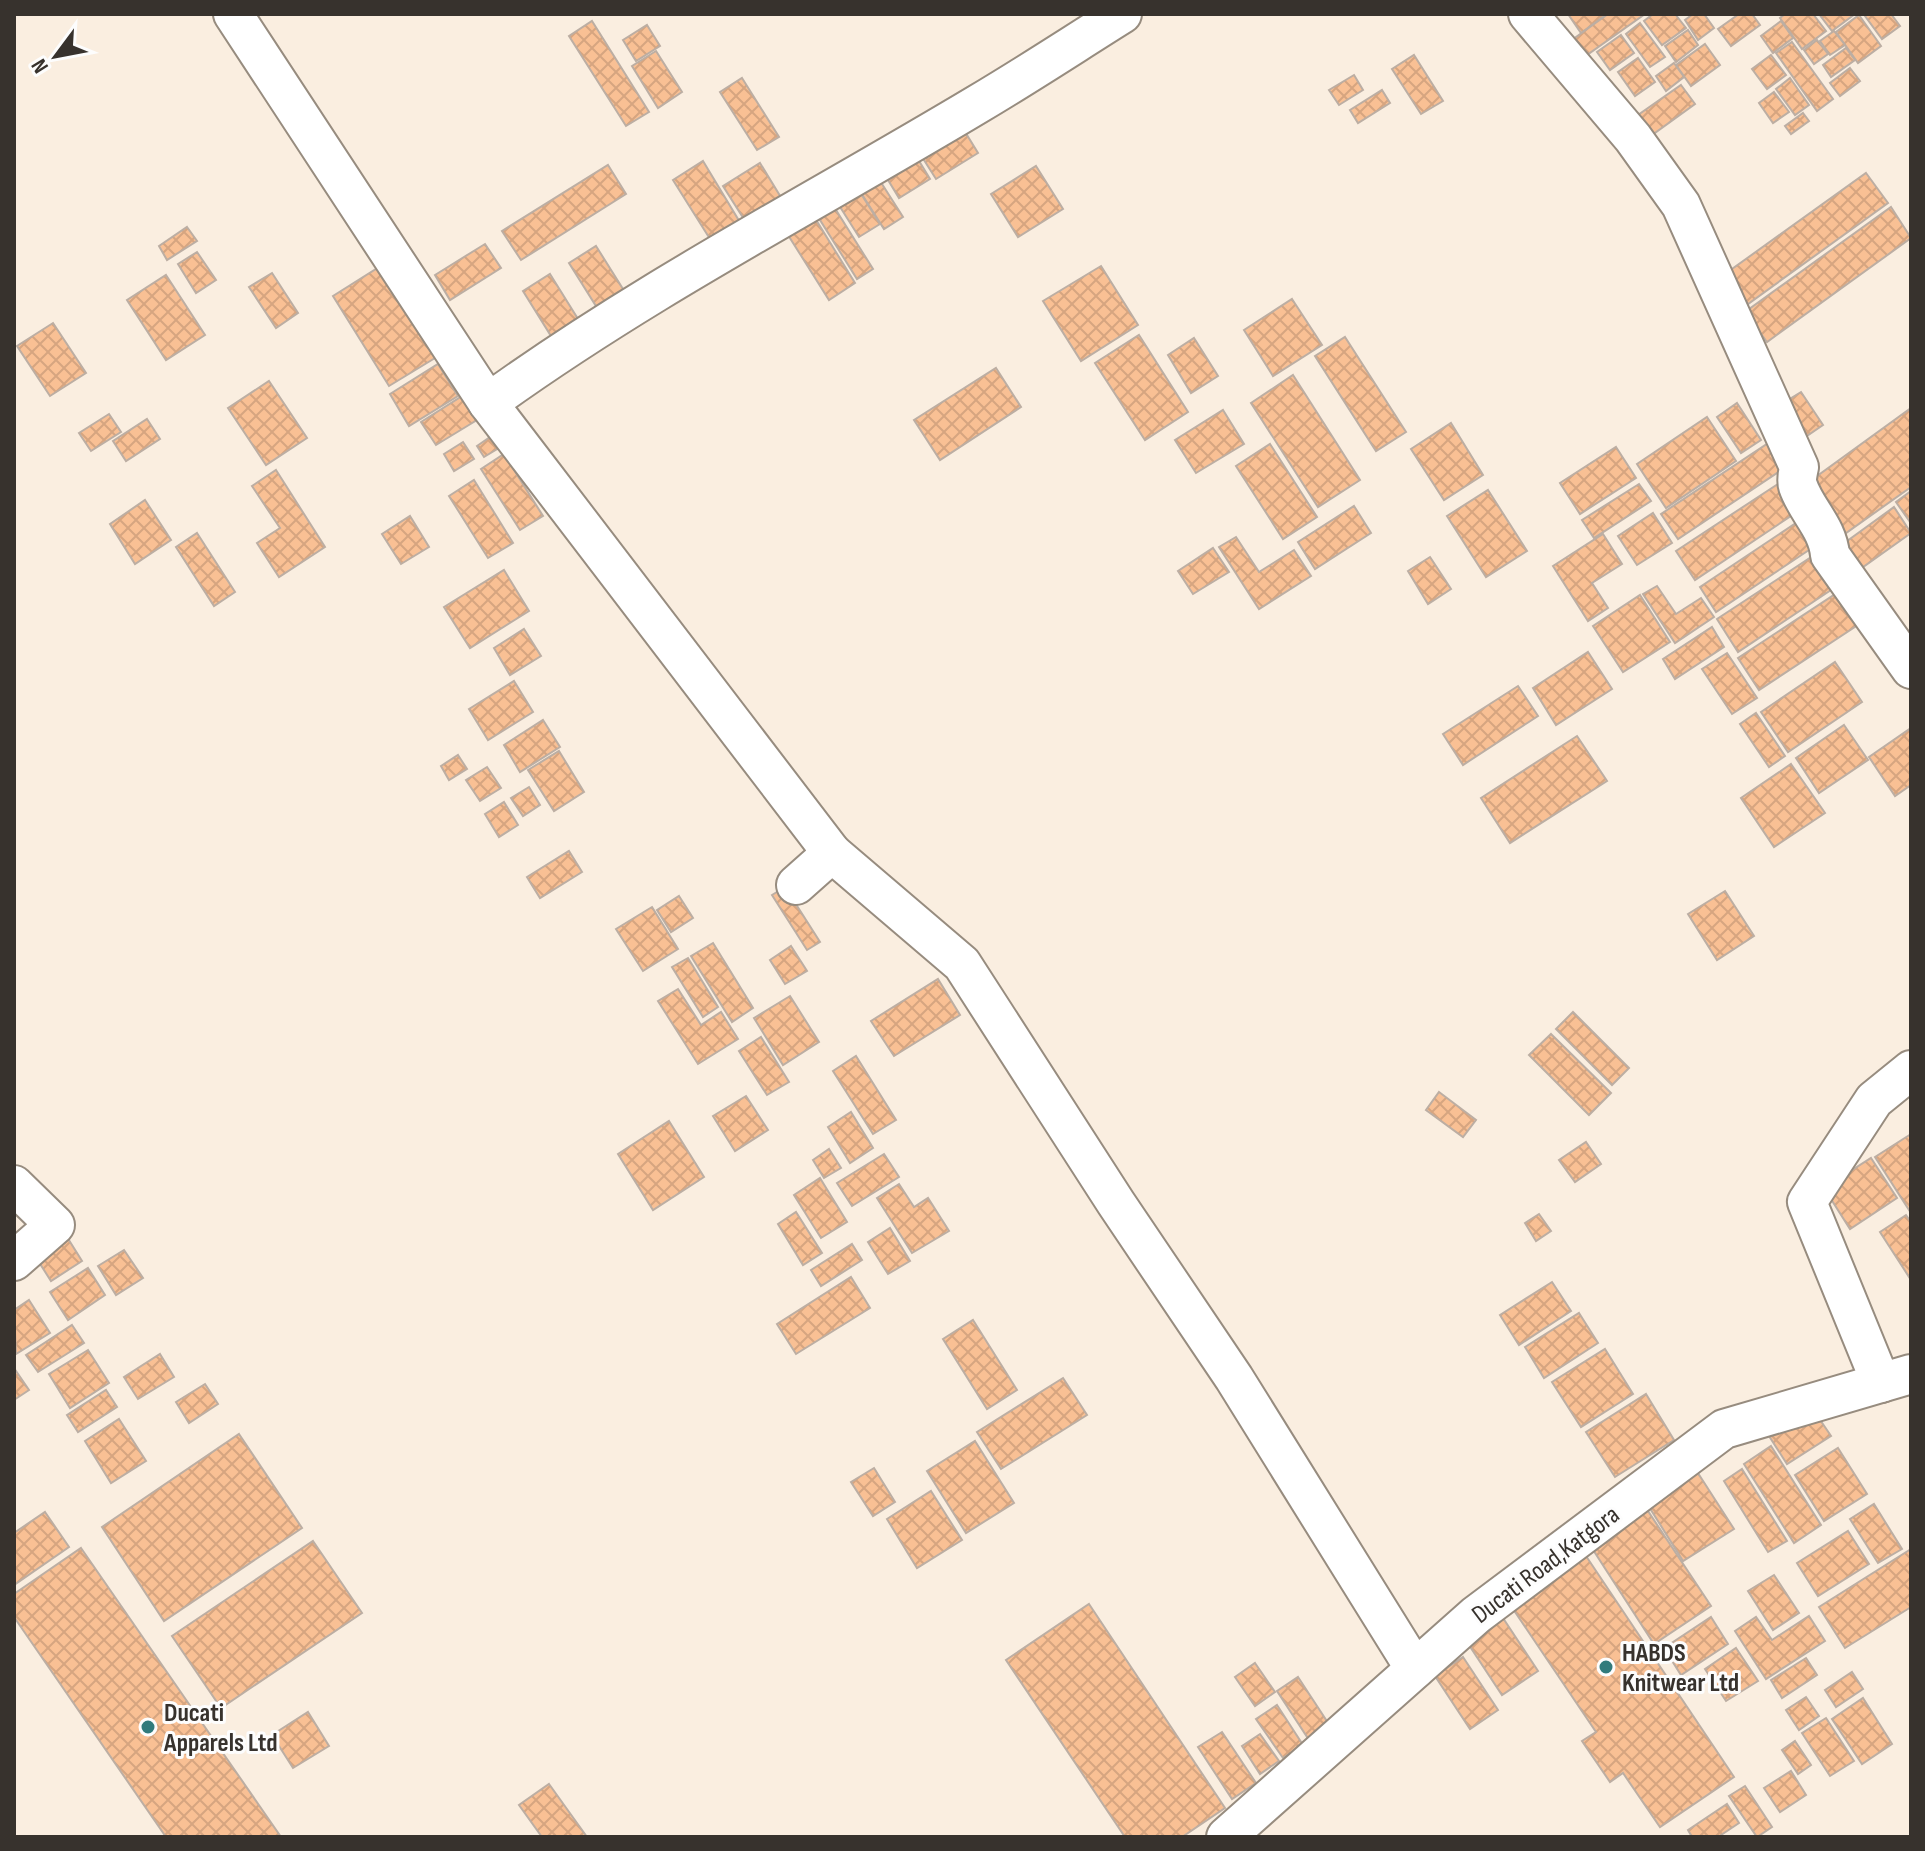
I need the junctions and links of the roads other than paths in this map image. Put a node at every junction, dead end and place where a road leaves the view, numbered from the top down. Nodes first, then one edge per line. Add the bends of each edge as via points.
1 (233, 14) edge
2 (1122, 14) edge
3 (1528, 14) edge
4 (488, 403) junction
5 (1911, 669) edge
6 (832, 853) junction
7 (796, 885) dead end
8 (1911, 1070) edge
9 (14, 1185) edge
10 (14, 1261) edge
11 (1896, 1378) edge
12 (1415, 1669) junction
13 (1226, 1837) edge

1 - 4 street
2 - 4 street via 727,248 555,354
3 - 5 street via 1633,138 1681,205 1799,467 1797,484 1830,555
4 - 6 street
6 - 7 street
6 - 12 street via 962,964 1234,1378
8 - 11 street via 1874,1100 1807,1202
9 - 10 street via 55,1225
11 - 12 street, Ducati Road,Katgora via 1724,1429 1476,1615
12 - 13 street, Ducati Road,Katgora

